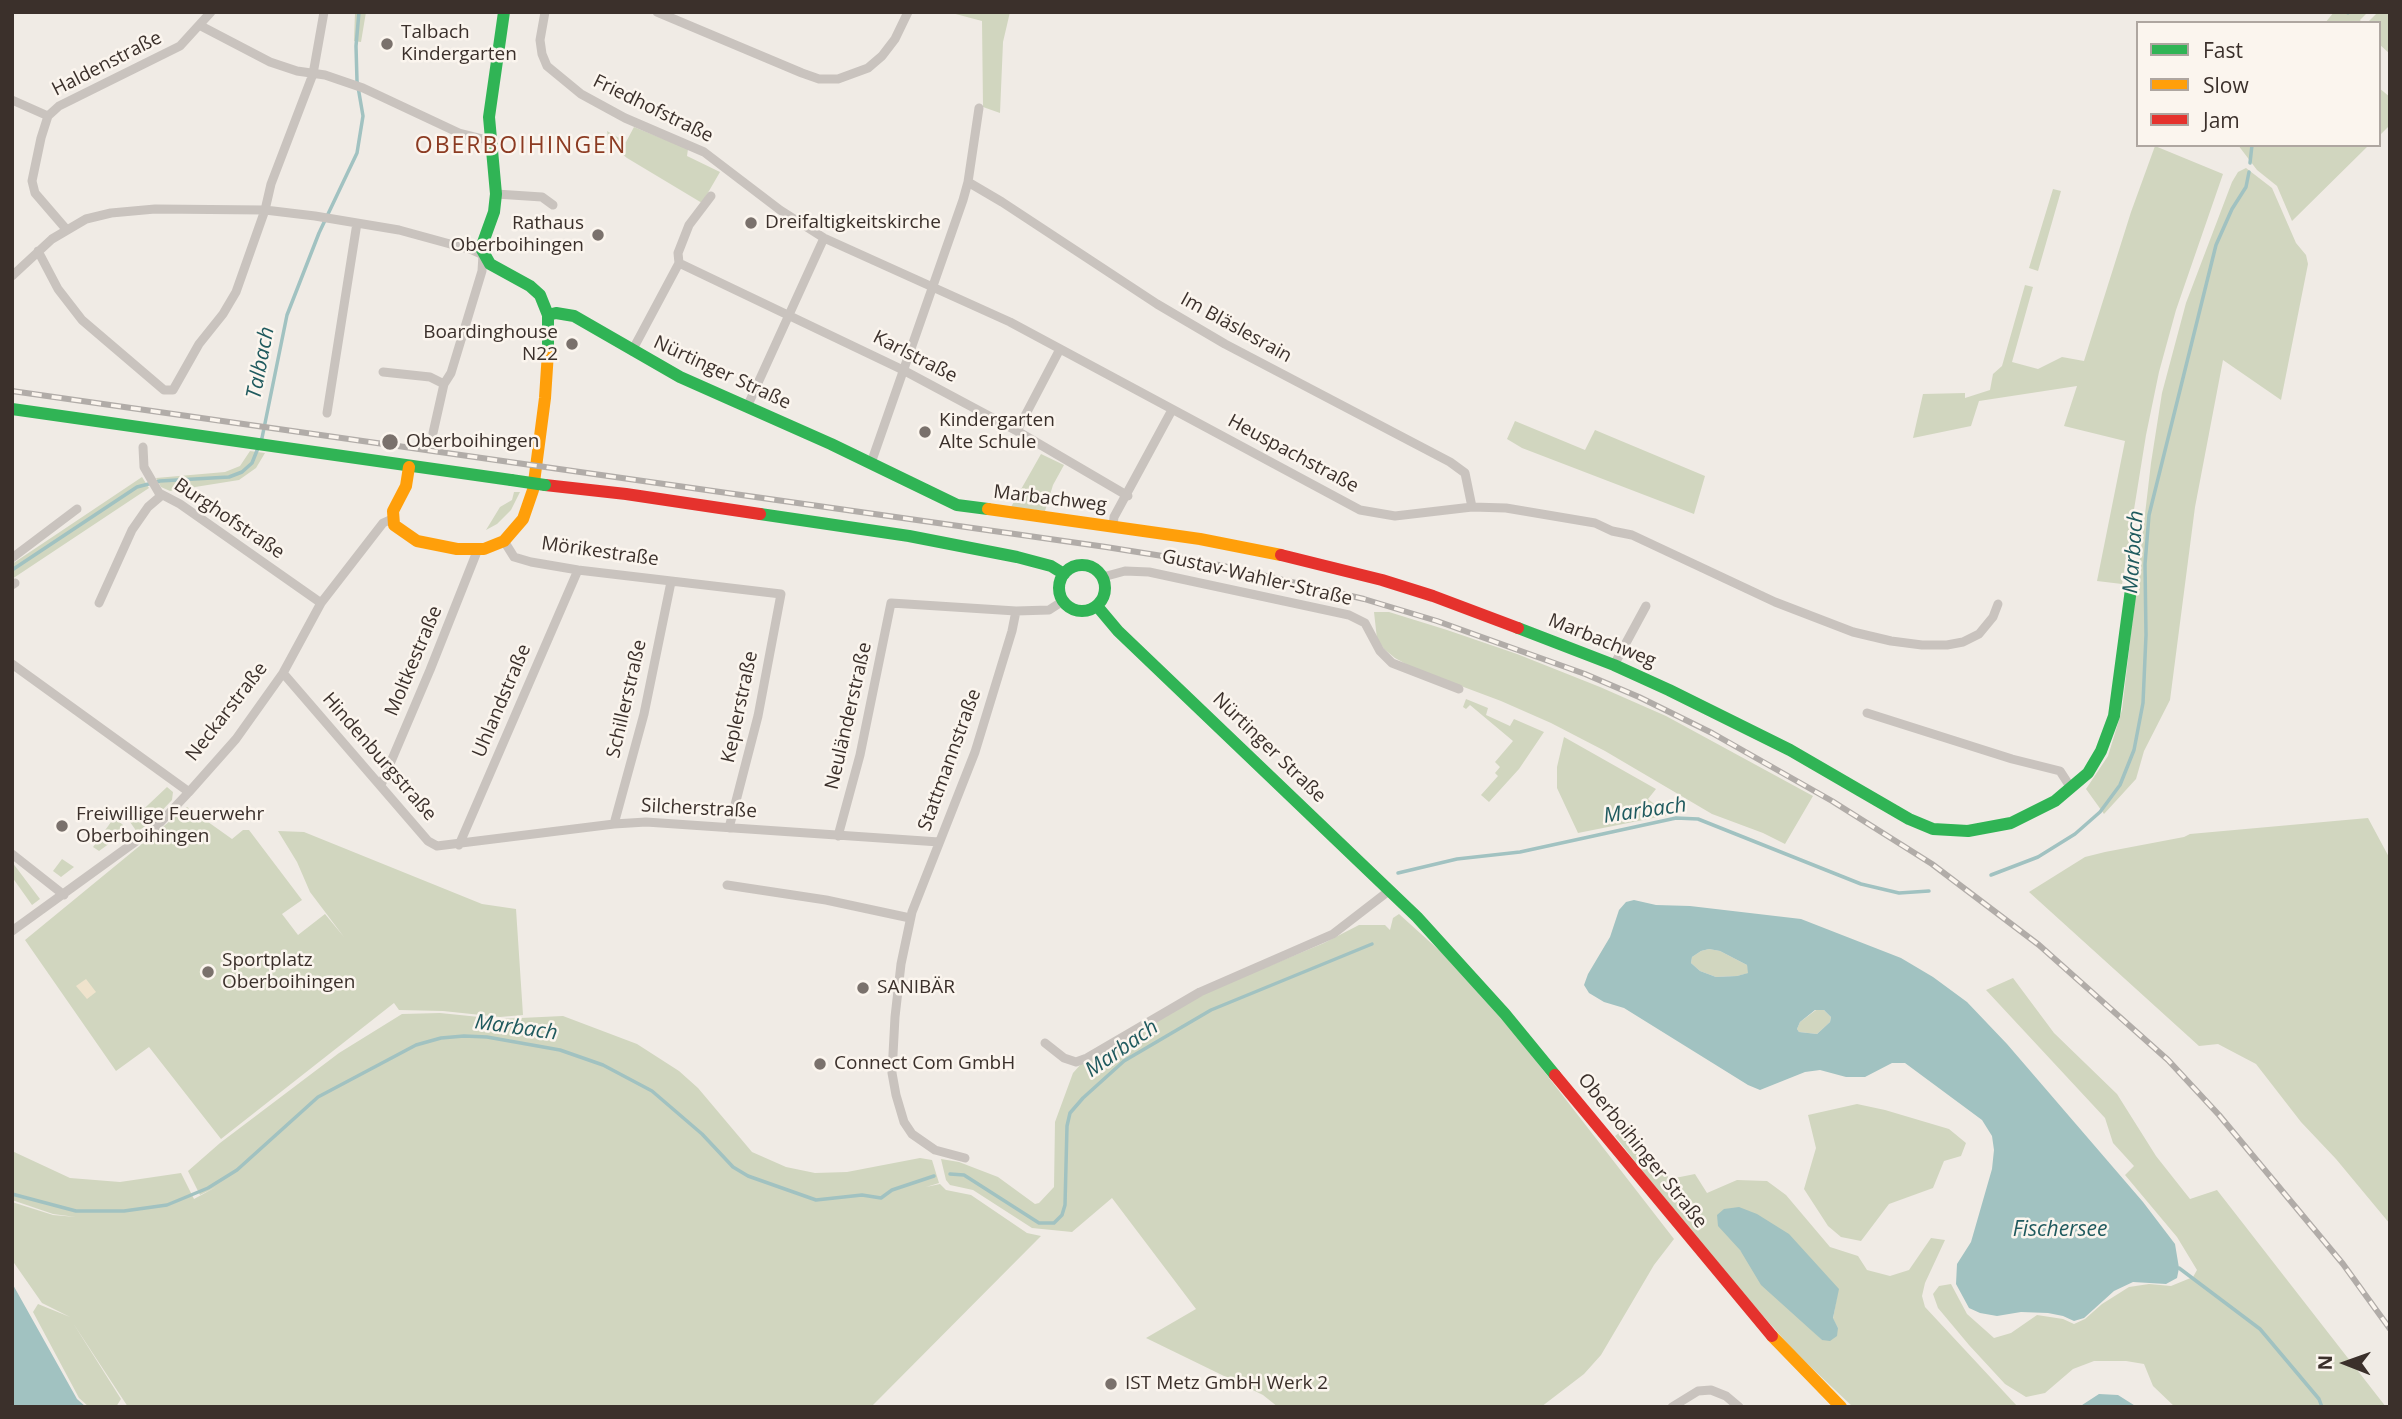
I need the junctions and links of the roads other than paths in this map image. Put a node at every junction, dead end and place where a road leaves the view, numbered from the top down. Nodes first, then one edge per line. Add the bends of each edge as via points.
1 (211, 12) edge
2 (324, 12) edge
3 (504, 12) edge
4 (545, 12) edge
5 (657, 12) edge
6 (908, 12) edge
7 (201, 26) junction
8 (313, 74) junction
9 (12, 100) edge
10 (979, 107) dead end
11 (48, 116) junction
12 (491, 141) junction
13 (968, 182) junction
14 (496, 194) junction
15 (711, 196) dead end
16 (553, 205) dead end
17 (265, 210) junction
18 (357, 223) junction
19 (66, 229) junction
20 (824, 238) junction
21 (38, 251) junction
22 (483, 255) junction
23 (679, 263) junction
24 (12, 276) edge
25 (933, 287) junction
26 (548, 315) junction
27 (789, 316) junction
28 (1060, 349) junction
29 (632, 351) junction
30 (903, 370) junction
31 (383, 372) dead end
32 (444, 384) junction
33 (747, 407) junction
34 (12, 409) edge
35 (1172, 410) junction
36 (327, 413) dead end
37 (1017, 431) junction
38 (433, 433) dead end
39 (143, 447) dead end
40 (876, 466) junction
41 (409, 467) junction
42 (162, 495) junction
43 (1128, 496) junction
44 (1472, 507) junction
45 (78, 509) dead end
46 (392, 519) junction
47 (1113, 526) junction
48 (504, 541) junction
49 (478, 550) junction
50 (12, 558) edge
51 (578, 570) junction
52 (1063, 575) junction
53 (1103, 577) junction
54 (671, 582) junction
55 (2131, 589) dead end
56 (781, 594) joint
57 (1063, 601) junction
58 (99, 603) dead end
59 (321, 603) junction
60 (1998, 604) dead end
61 (1097, 606) junction
62 (1646, 606) dead end
63 (1016, 611) junction
64 (12, 664) edge
65 (1614, 665) junction
66 (283, 673) junction
67 (1459, 690) dead end
68 (1867, 713) dead end
69 (381, 785) junction
70 (2071, 788) junction
71 (189, 792) junction
72 (614, 824) junction
73 (729, 828) junction
74 (838, 836) junction
75 (939, 842) junction
76 (459, 845) junction
77 (12, 854) edge
78 (727, 885) dead end
79 (1390, 890) junction
80 (64, 895) junction
81 (1417, 917) joint
82 (910, 918) junction
83 (12, 931) edge
84 (1045, 1043) dead end
85 (965, 1158) dead end
86 (1672, 1407) edge
87 (1739, 1407) edge
88 (1841, 1407) edge

1 - 7 street, Haldenstraße
2 - 8 street
3 - 12 street via 489,117
4 - 20 street, Friedhofstraße via 542,54 547,66 573,89 625,118 704,152
5 - 6 street via 819,79 852,76 868,68 895,39
7 - 8 street via 270,62
7 - 11 street, Haldenstraße via 180,46 59,106
8 - 12 street via 363,88 459,134
8 - 17 street
9 - 11 street
10 - 13 street
11 - 19 street, Haldenstraße via 32,181 34,193
12 - 14 street
13 - 25 street
13 - 44 street, Im Bläslesrain via 1168,311 1450,462 1465,473
14 - 16 street via 542,197
14 - 22 street via 481,244
15 - 23 street via 689,225 678,253
17 - 18 street
17 - 19 street via 111,213
17 - 21 street via 236,292 169,392 82,320 58,289
18 - 22 street via 432,237
18 - 36 street
19 - 21 street
20 - 25 street, Heuspachstraße
20 - 27 street
21 - 24 street
22 - 26 street via 540,295
22 - 32 street via 482,271
23 - 27 street, Karlstraße
23 - 29 street
25 - 28 street, Heuspachstraße
25 - 30 street
26 - 29 street, Nürtinger Straße via 574,316
26 - 48 street via 549,353 533,490 523,519
27 - 30 street, Karlstraße
27 - 33 street
28 - 35 street, Heuspachstraße
28 - 37 street
29 - 33 street, Nürtinger Straße
30 - 37 street, Karlstraße
30 - 40 street
31 - 32 street via 430,377
32 - 38 street
33 - 40 street, Nürtinger Straße
34 - 41 street
35 - 43 street
35 - 44 street, Heuspachstraße via 1360,510 1395,516
37 - 43 street, Karlstraße
39 - 42 street, Burghofstraße via 144,467
40 - 47 street, Marbachweg via 957,505
41 - 46 street, Neckarstraße
41 - 52 street, bridge via 909,536 1017,557 1051,566
42 - 58 street via 132,530
42 - 59 street, Burghofstraße
43 - 47 street
44 - 60 street, Heuspachstraße via 1595,523 1775,602 1853,632 1891,641 1922,645 1963,642 1979,634
45 - 50 street
46 - 49 street via 398,530 417,541
46 - 59 street, Neckarstraße via 383,523
47 - 65 street, Marbachweg via 1259,550 1382,580
48 - 49 street
48 - 51 street, Mörikestraße via 514,557
49 - 69 street, Moltkestraße
51 - 54 street, Mörikestraße
51 - 76 street, Uhlandstraße
52 - 53 street via 1083,565 1095,568
52 - 57 street via 1059,588
53 - 61 street via 1105,593
53 - 67 street, Gustav-Wahler-Straße via 1125,571 1149,572 1349,615 1365,623 1392,663
54 - 56 street, Mörikestraße
54 - 72 street, Schillerstraße via 644,714
55 - 70 street, Marbachweg via 2114,716 2095,762
56 - 73 street, Keplerstraße via 758,716
57 - 61 street via 1082,611
57 - 63 street via 1049,610
59 - 66 street, Neckarstraße
61 - 79 street, Nürtinger Straße
62 - 65 street
63 - 74 street, Neuländerstraße via 891,603 863,742
63 - 75 street, Stattmannstraße via 975,752
64 - 71 street
65 - 70 street, Marbachweg via 1736,722 1933,829 1968,831 2011,823
66 - 69 street, Hindenburgstraße
66 - 71 street, Neckarstraße via 236,739
68 - 70 street via 2060,771
69 - 76 street, Hindenburgstraße via 428,841 438,846
71 - 80 street, Neckarstraße via 157,826
72 - 73 street, Silcherstraße via 686,823
72 - 76 street, Silcherstraße
73 - 74 street, Silcherstraße
74 - 75 street, Silcherstraße
75 - 82 street, Stattmannstraße
77 - 80 street
78 - 82 street
79 - 81 street, Nürtinger Straße
79 - 84 street via 1332,934 1200,992 1087,1058 1076,1062 1064,1058
80 - 83 street, Neckarstraße
81 - 88 street, Oberboihinger Straße via 1506,1014 1766,1330
82 - 85 street, Stattmannstraße via 892,1049 895,1095 912,1135 935,1150
86 - 87 street via 1698,1391 1711,1390

